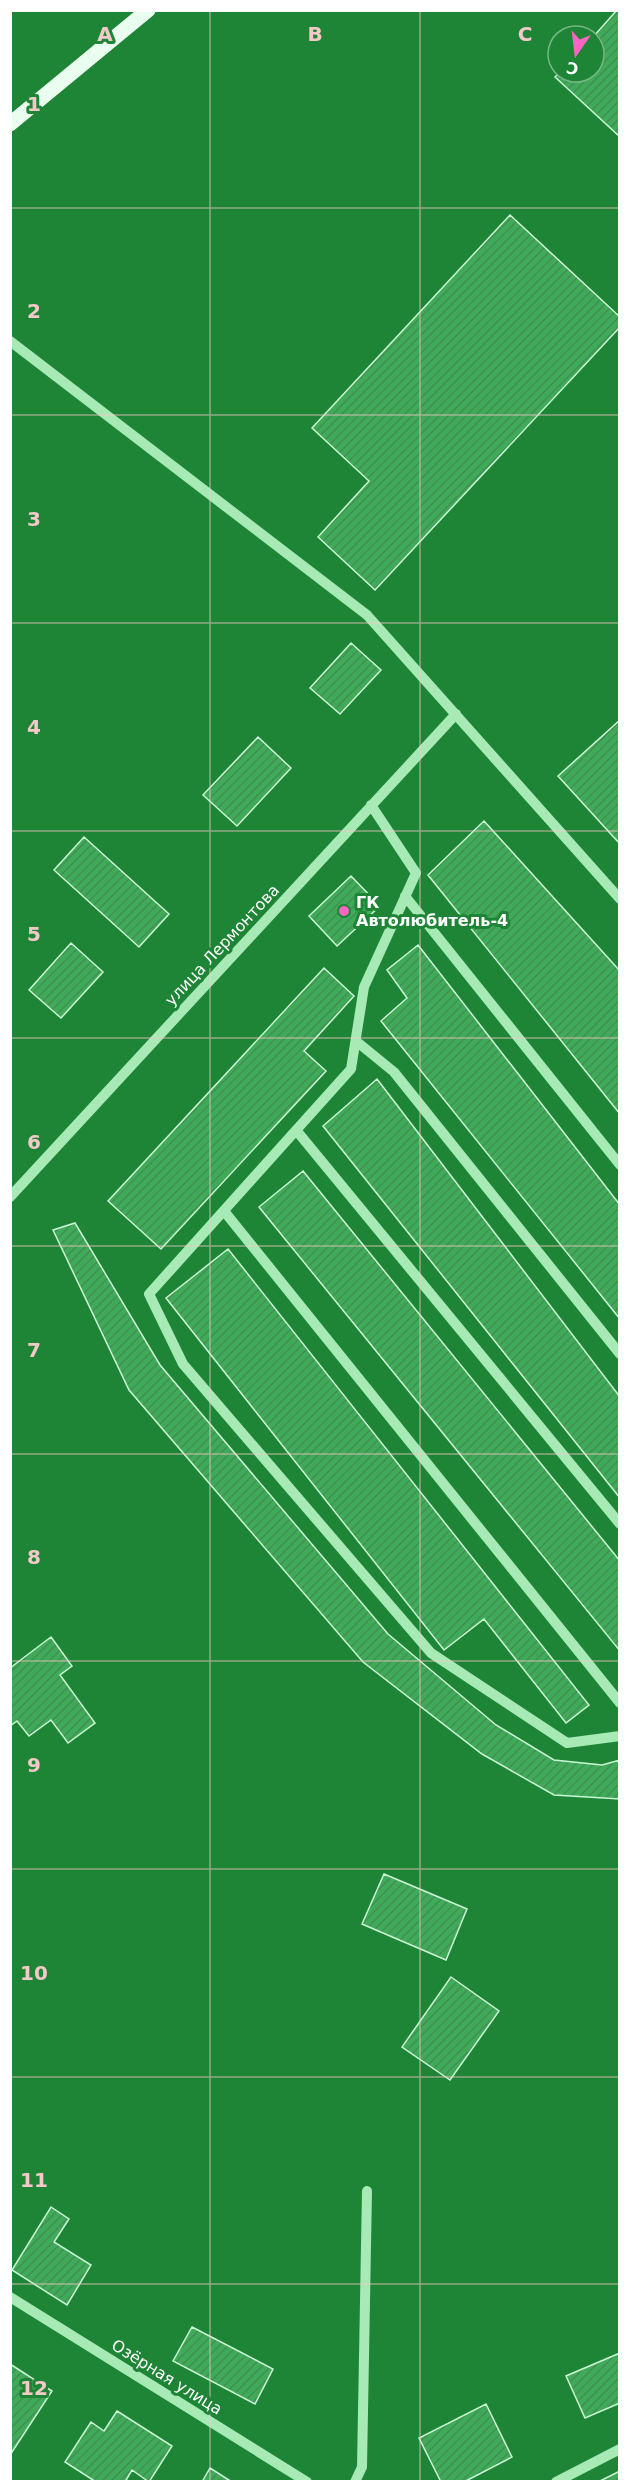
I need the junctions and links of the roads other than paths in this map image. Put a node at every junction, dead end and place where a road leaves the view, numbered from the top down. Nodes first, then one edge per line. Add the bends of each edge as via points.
1 (148, 10) edge
2 (10, 124) edge
3 (10, 341) edge
4 (456, 714) junction
5 (371, 805) junction
6 (405, 896) junction
7 (620, 898) edge
8 (356, 1041) junction
9 (296, 1130) junction
10 (620, 1165) edge
11 (10, 1197) edge
12 (224, 1211) junction
13 (620, 1354) edge
14 (620, 1524) edge
15 (620, 1703) edge
16 (620, 1736) edge
17 (367, 2191) dead end
18 (10, 2297) edge
19 (620, 2449) edge
20 (307, 2481) edge
21 (355, 2481) edge
22 (556, 2481) edge

1 - 2 main road
3 - 4 street via 368,615
4 - 5 street, улица Лермонтова
4 - 7 street
5 - 6 street via 416,873
5 - 11 street, улица Лермонтова
6 - 8 street via 364,987
6 - 10 street
8 - 9 street via 351,1069
8 - 13 street via 393,1072
9 - 12 street
9 - 14 street
12 - 15 street
12 - 16 street via 149,1294 183,1364 431,1653 567,1743
17 - 21 street via 362,2467
18 - 20 street, Озёрная улица
19 - 22 street

